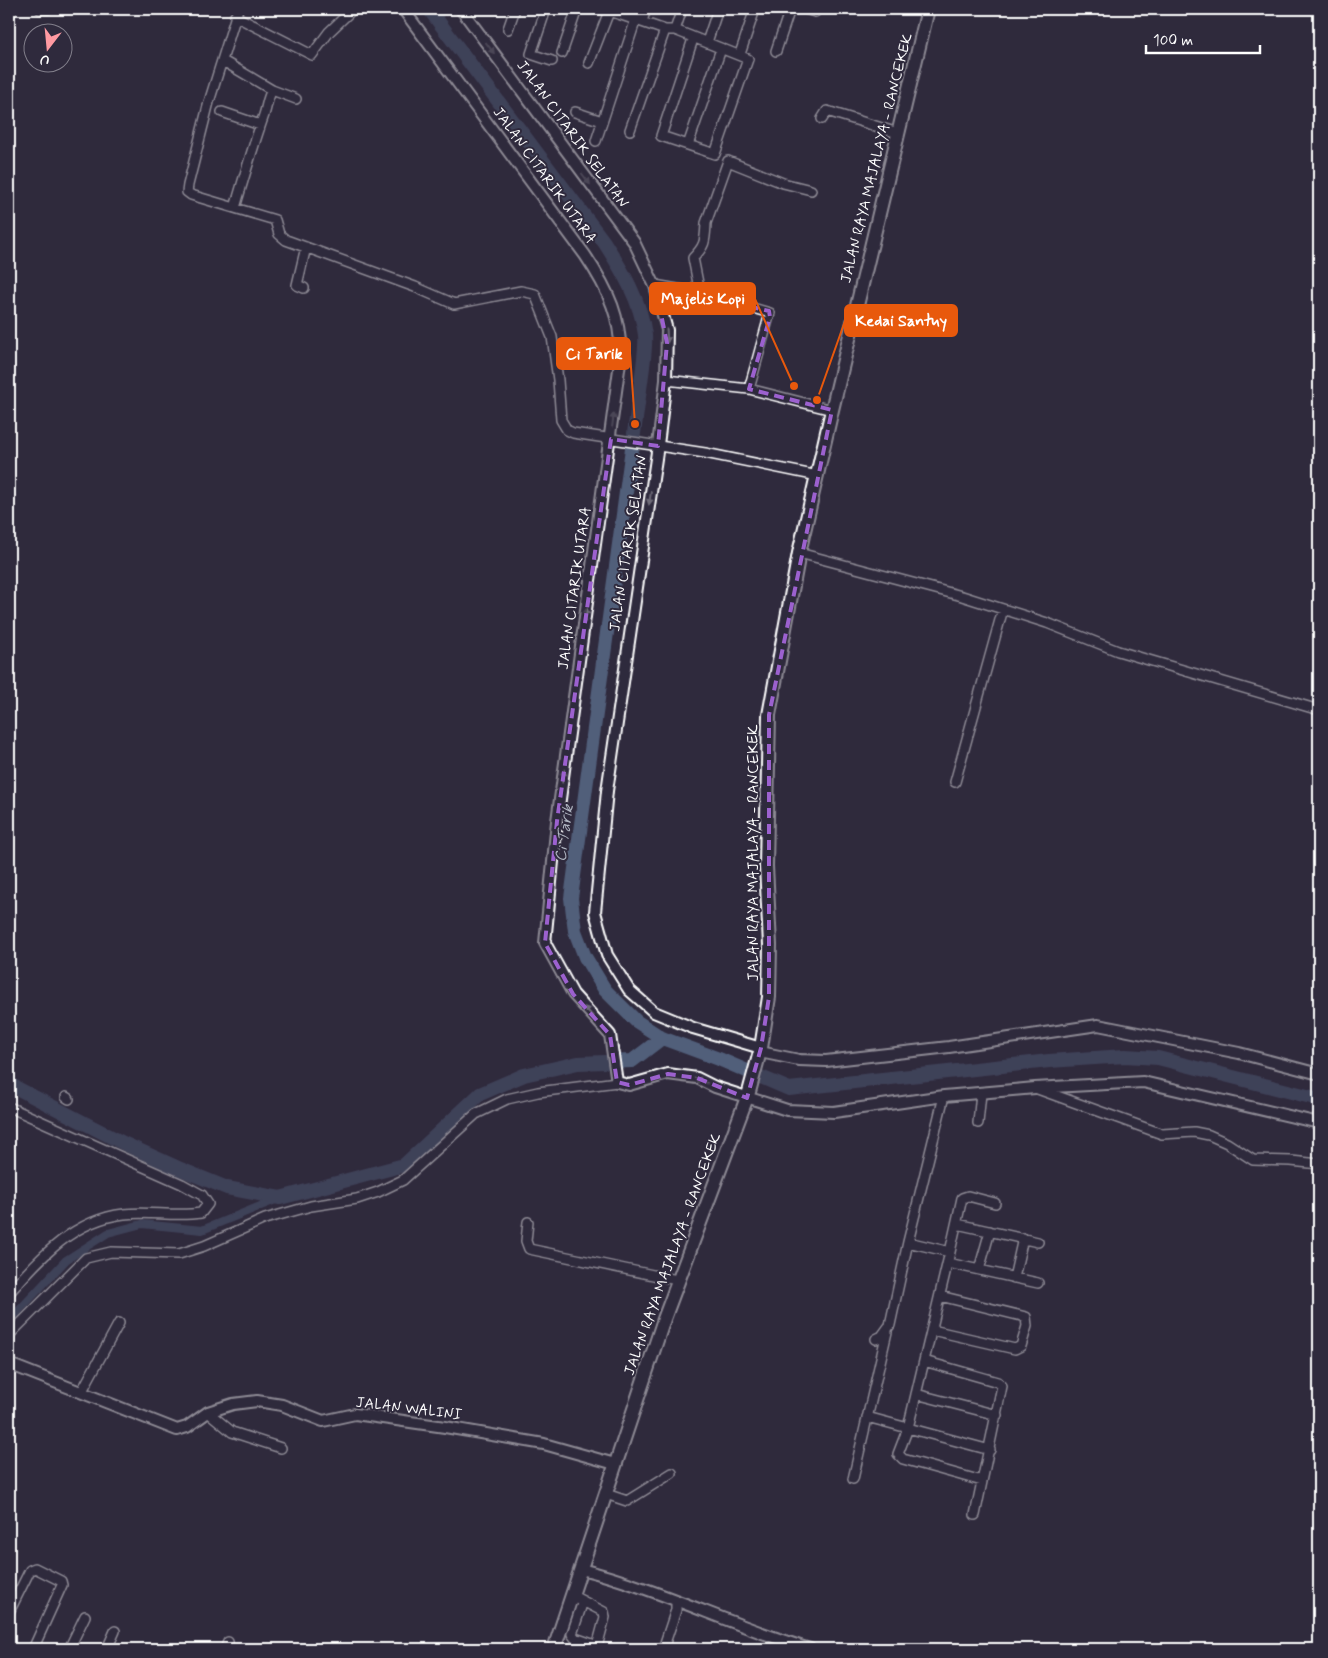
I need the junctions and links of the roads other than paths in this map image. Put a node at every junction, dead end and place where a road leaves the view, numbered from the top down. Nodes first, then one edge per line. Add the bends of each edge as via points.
1 (11, 9) edge
2 (40, 9) edge
3 (48, 9) edge
4 (353, 9) edge
5 (402, 9) edge
6 (461, 9) edge
7 (515, 9) edge
8 (546, 9) edge
9 (578, 9) edge
10 (608, 9) edge
11 (646, 9) edge
12 (682, 9) edge
13 (718, 9) edge
14 (754, 9) edge
15 (790, 9) edge
16 (805, 9) edge
17 (816, 9) edge
18 (928, 9) edge
19 (236, 12) edge
20 (9, 16) edge
21 (639, 20) junction
22 (508, 29) dead end
23 (665, 30) junction
24 (675, 30) junction
25 (693, 39) junction
26 (707, 42) junction
27 (721, 49) junction
28 (776, 51) dead end
29 (562, 53) dead end
30 (740, 54) junction
31 (552, 61) dead end
32 (223, 62) junction
33 (590, 63) dead end
34 (272, 90) junction
35 (296, 99) dead end
36 (222, 112) dead end
37 (575, 112) dead end
38 (822, 119) dead end
39 (602, 122) junction
40 (260, 125) junction
41 (630, 130) dead end
42 (898, 133) junction
43 (596, 141) dead end
44 (688, 145) junction
45 (811, 190) dead end
46 (235, 208) junction
47 (306, 247) junction
48 (655, 285) junction
49 (304, 288) dead end
50 (700, 293) junction
51 (666, 380) junction
52 (749, 388) junction
53 (832, 410) junction
54 (612, 439) junction
55 (655, 445) junction
56 (818, 476) junction
57 (799, 553) junction
58 (1003, 609) junction
59 (1319, 710) edge
60 (955, 782) dead end
61 (760, 1054) junction
62 (1319, 1074) edge
63 (616, 1080) junction
64 (1035, 1088) junction
65 (982, 1093) junction
66 (748, 1095) junction
67 (944, 1096) junction
68 (9, 1107) edge
69 (978, 1123) dead end
70 (1319, 1123) edge
71 (1319, 1164) edge
72 (995, 1203) dead end
73 (528, 1222) dead end
74 (957, 1224) junction
75 (990, 1231) junction
76 (1023, 1238) junction
77 (908, 1242) junction
78 (1038, 1242) dead end
79 (950, 1252) junction
80 (948, 1263) junction
81 (979, 1270) junction
82 (1014, 1278) junction
83 (677, 1280) junction
84 (1038, 1283) dead end
85 (9, 1293) edge
86 (940, 1296) junction
87 (119, 1323) dead end
88 (932, 1330) junction
89 (887, 1332) junction
90 (9, 1335) edge
91 (876, 1339) dead end
92 (924, 1361) junction
93 (9, 1364) edge
94 (82, 1391) junction
95 (916, 1394) junction
96 (208, 1412) junction
97 (997, 1414) junction
98 (867, 1417) junction
99 (908, 1428) junction
100 (281, 1448) dead end
101 (990, 1450) junction
102 (615, 1464) junction
103 (672, 1473) dead end
104 (853, 1478) dead end
105 (982, 1481) junction
106 (606, 1494) junction
107 (976, 1515) dead end
108 (581, 1569) junction
109 (578, 1598) junction
110 (676, 1600) junction
111 (9, 1612) edge
112 (84, 1616) dead end
113 (115, 1631) dead end
114 (32, 1649) edge
115 (69, 1649) edge
116 (107, 1649) edge
117 (554, 1649) edge
118 (663, 1649) edge
119 (810, 1649) edge

1 - 20 street
2 - 3 street
4 - 19 street via 329,32 312,55
54 -> 5 street, JALAN CITARIK UTARA via 622,342 614,306 601,279
6 -> 48 street, JALAN CITARIK SELATAN via 634,242
7 - 22 street
8 - 31 street via 531,54
9 - 29 street
10 - 21 street
10 - 33 street
11 - 21 street
12 - 24 street
13 - 26 street
14 - 30 street
15 - 28 street
16 - 17 street via 815,12
18 - 42 main road, JALAN RAYA MAJALAYA - RANCEKEK
19 - 32 street
21 - 23 street
21 - 39 street
23 - 24 street
23 - 41 street
24 - 25 street
25 - 26 street
25 - 44 street via 661,136
26 - 27 street
27 - 30 street
27 - 44 street
30 - 44 street via 748,58 748,62 715,154
32 - 34 street
32 - 46 street via 209,102 187,190 191,195
34 - 35 street
34 - 40 street
36 - 40 street
37 - 39 street
38 - 42 street via 828,111
39 - 43 street
40 - 46 street
42 - 53 main road, JALAN RAYA MAJALAYA - RANCEKEK
45 - 50 street via 783,183 728,161 705,225 705,241 693,258
46 - 47 street via 275,220 279,234
47 - 49 street via 297,285
47 - 54 street via 454,304 521,291 535,294 552,337 560,420 573,433
48 - 50 street
48 -> 51 street, JALAN CITARIK SELATAN via 667,330
50 - 52 street via 770,313
51 - 52 street
51 - 55 street, JALAN CITARIK SELATAN
52 - 53 street
53 - 56 main road, JALAN RAYA MAJALAYA - RANCEKEK
54 - 55 street
63 -> 54 street, JALAN CITARIK UTARA via 610,1036 573,994 545,944 557,821
55 - 56 street
55 -> 61 street, JALAN CITARIK SELATAN via 607,791 595,912 607,955 629,990 654,1012
56 - 57 main road, JALAN RAYA MAJALAYA - RANCEKEK
57 - 58 street
57 - 61 main road, JALAN RAYA MAJALAYA - RANCEKEK via 769,715 766,866 770,962 769,997
58 - 59 street via 1118,651
58 - 60 street
61 - 62 street, JALAN CITARIK SELATAN via 826,1061 1098,1025 1239,1053
61 - 66 main road, JALAN RAYA MAJALAYA - RANCEKEK
66 -> 63 street via 715,1087 697,1078 668,1074 629,1085
63 - 90 street via 507,1099 476,1114 403,1180 378,1192 265,1219 178,1254 111,1252 86,1258
64 - 65 street
64 - 70 street via 1154,1084
64 - 71 street via 1162,1134 1194,1132 1209,1135 1253,1160
65 - 67 street
65 - 69 street
66 - 67 street via 787,1110 834,1112
66 - 83 main road, JALAN RAYA MAJALAYA - RANCEKEK
67 - 77 street
68 - 85 street via 182,1184 202,1195 208,1204 201,1214 124,1214 90,1222 76,1229 39,1259
72 - 74 street via 964,1197
73 - 83 street via 526,1241 529,1249
74 - 75 street
74 - 79 street
75 - 76 street
75 - 81 street
76 - 78 street
76 - 82 street
77 - 79 street
77 - 89 street
79 - 80 street
80 - 81 street
80 - 86 street
81 - 82 street
82 - 84 street
83 - 102 main road, JALAN RAYA MAJALAYA - RANCEKEK
86 - 88 street
86 - 88 street via 1026,1317 1027,1326 1021,1346 1014,1349
87 - 94 street
88 - 92 street
89 - 91 street
89 - 98 street
92 - 95 street
92 - 97 street via 998,1382 1003,1389
93 - 94 street, JALAN WALINI
94 - 96 street, JALAN WALINI via 177,1430
95 - 97 street
95 - 99 street
96 - 100 street via 232,1432
96 - 102 street, JALAN WALINI via 247,1402 267,1402 322,1421 355,1414 544,1444
97 - 101 street
98 - 99 street
98 - 104 street
99 - 101 street
99 - 105 street via 899,1458
101 - 105 street
102 - 106 main road, JALAN RAYA MAJALAYA - RANCEKEK
103 - 106 street via 627,1501
105 - 107 street
106 - 108 main road, JALAN RAYA MAJALAYA - RANCEKEK
108 - 109 main road, JALAN RAYA MAJALAYA - RANCEKEK
108 - 110 street
109 - 109 street via 572,1634 595,1645 604,1612
109 - 117 main road, JALAN RAYA MAJALAYA - RANCEKEK
110 - 118 street via 676,1610
110 - 119 street
111 - 114 street via 30,1570 35,1568 61,1581
112 - 115 street
113 - 116 street

